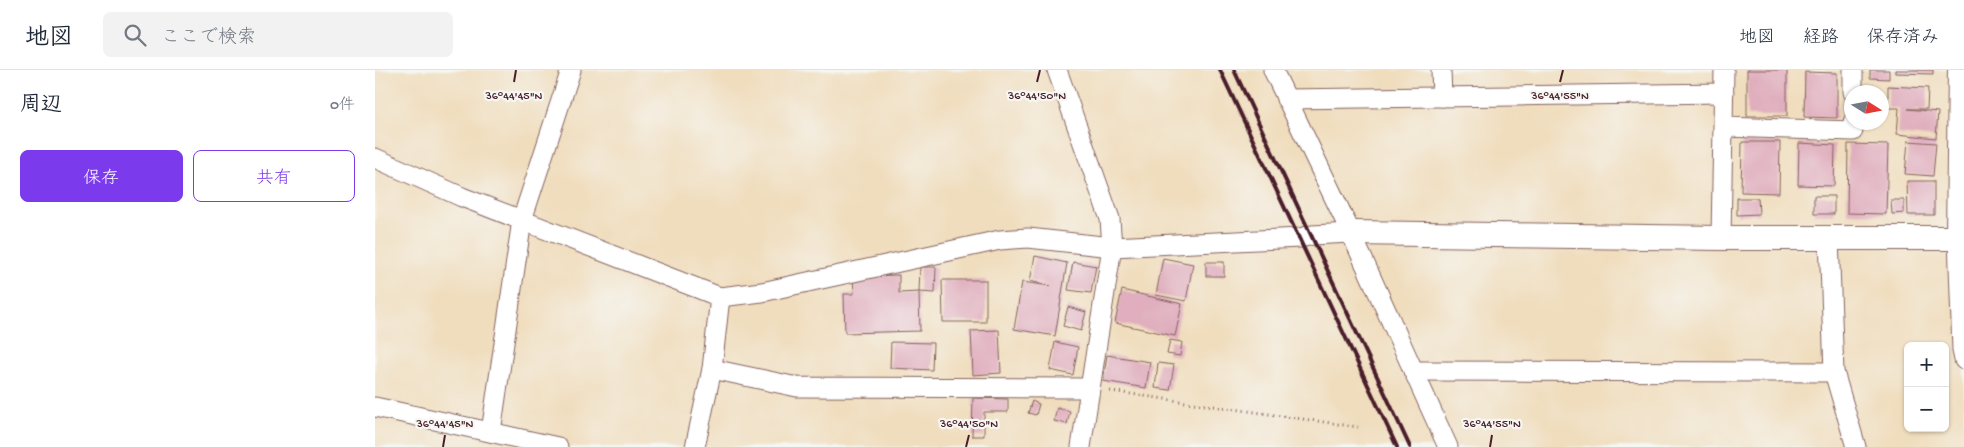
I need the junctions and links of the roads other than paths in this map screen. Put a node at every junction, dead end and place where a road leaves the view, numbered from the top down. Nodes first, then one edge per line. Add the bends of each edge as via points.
1 (571, 70) edge
2 (1057, 70) edge
3 (1273, 70) edge
4 (1441, 70) edge
5 (1724, 70) edge
6 (1853, 70) edge
7 (1960, 70) edge
8 (1853, 85) edge
9 (1724, 93) junction
10 (1442, 97) junction
11 (1286, 99) junction
12 (1724, 127) junction
13 (1853, 130) edge
14 (375, 158) edge
15 (522, 220) junction
16 (1351, 233) junction
17 (1721, 238) junction
18 (1829, 238) junction
19 (1961, 238) edge
20 (1112, 247) junction
21 (720, 297) junction
22 (1964, 360) edge
23 (712, 369) junction
24 (1413, 372) junction
25 (1834, 372) junction
26 (1090, 388) junction
27 (375, 407) edge
28 (491, 432) junction
29 (558, 447) edge
30 (695, 447) edge
31 (1081, 447) edge
32 (1448, 447) edge
33 (1856, 447) edge

1 - 15 street
2 - 20 street via 1110,219
3 - 11 street
4 - 10 street
5 - 9 street
6 - 8 street
7 - 19 street
9 - 10 street
9 - 12 street
10 - 11 street
11 - 16 street
12 - 13 street
12 - 17 street
14 - 15 street
15 - 21 street
15 - 28 street
16 - 17 street
16 - 20 street
16 - 24 street
17 - 18 street
18 - 19 street
18 - 25 street
19 - 22 street via 1961,350
20 - 21 street via 1028,238 1000,240 762,292
20 - 26 street
21 - 23 street
23 - 26 street via 797,387
23 - 30 street
24 - 25 street
24 - 32 street
25 - 33 street
26 - 31 street
27 - 28 street
28 - 29 street

